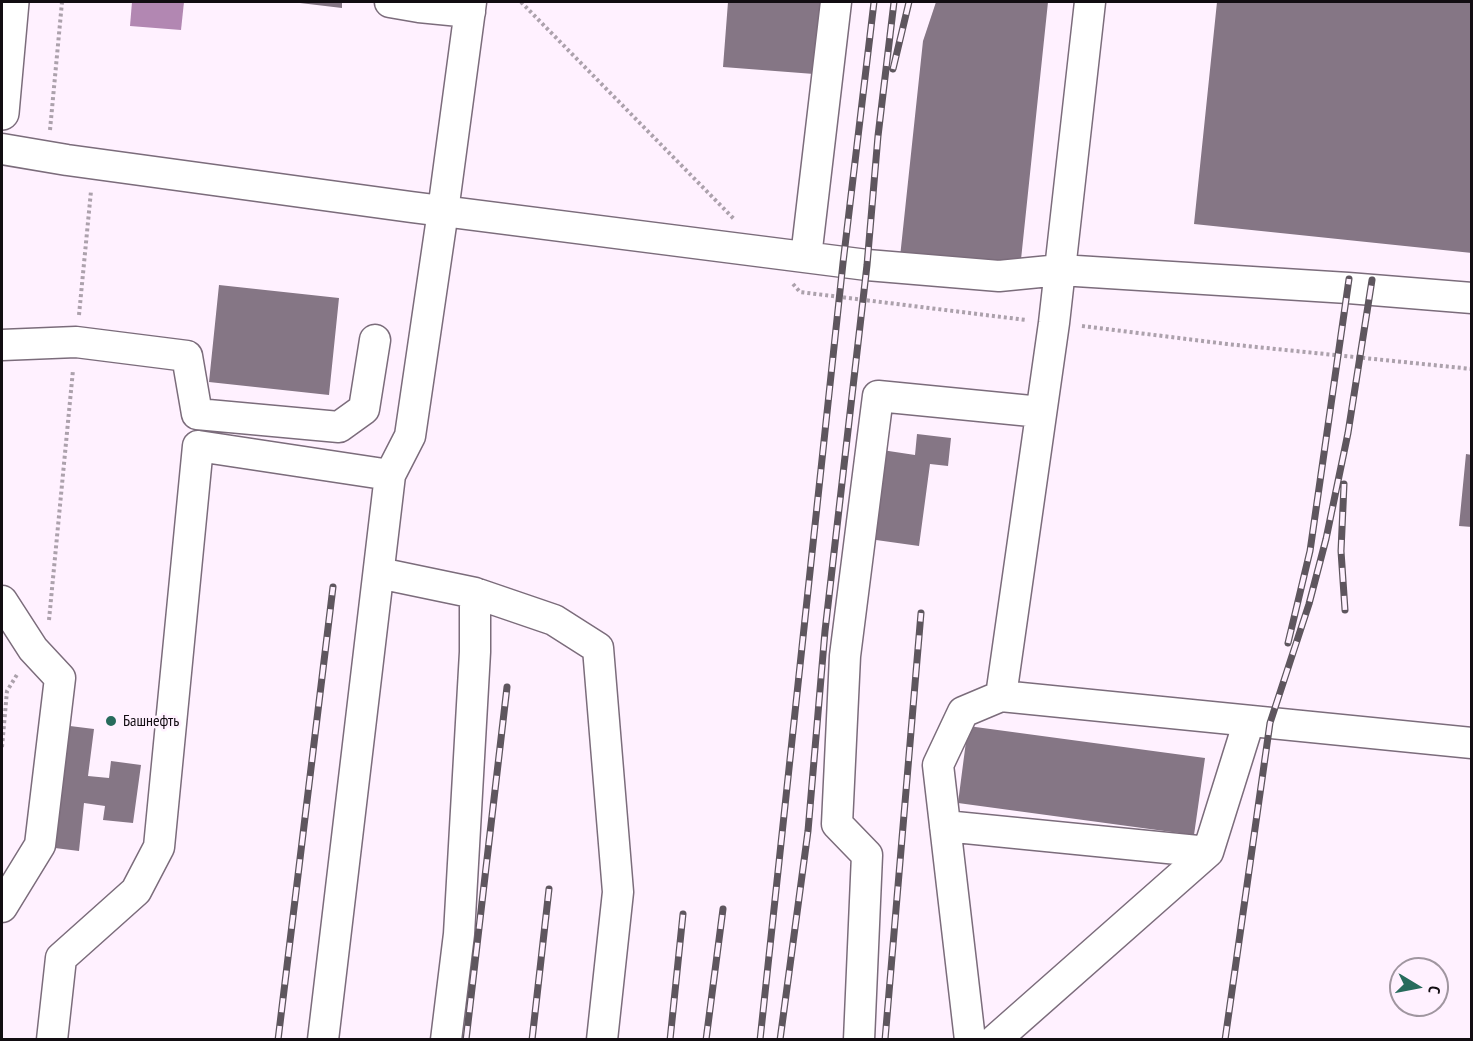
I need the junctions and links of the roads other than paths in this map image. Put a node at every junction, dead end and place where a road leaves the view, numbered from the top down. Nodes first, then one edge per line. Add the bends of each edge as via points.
1 (12, 2) edge
2 (390, 2) edge
3 (836, 2) edge
4 (1090, 2) edge
5 (471, 7) edge
6 (2, 113) edge
7 (2, 149) edge
8 (443, 211) junction
9 (806, 257) junction
10 (1060, 270) junction
11 (1472, 298) edge
12 (375, 340) dead end
13 (2, 345) edge
14 (1041, 412) junction
15 (390, 475) junction
16 (379, 573) junction
17 (475, 593) junction
18 (2, 601) edge
19 (1001, 696) junction
20 (1249, 721) junction
21 (1472, 743) edge
22 (945, 826) junction
23 (1208, 852) junction
24 (2, 907) edge
25 (52, 1040) edge
26 (323, 1040) edge
27 (446, 1040) edge
28 (602, 1040) edge
29 (860, 1040) edge
30 (970, 1040) edge
31 (995, 1040) edge

1 - 6 main road
2 - 5 lane via 419,7
3 - 9 lane
4 - 10 lane
5 - 8 lane
7 - 8 lane
8 - 9 lane
8 - 15 lane via 410,436
9 - 10 lane via 999,276
10 - 11 lane
10 - 14 lane
12 - 13 lane via 364,410 339,427 197,414 187,356 76,342
14 - 19 lane
14 - 29 lane via 878,396 845,656 837,824 867,855
15 - 16 lane
15 - 25 lane via 198,446 159,847 136,891 61,958
16 - 17 lane
16 - 26 lane
17 - 27 lane via 459,934
17 - 28 lane via 554,620 598,648 618,892
18 - 24 lane via 33,649 60,678 40,845
19 - 20 lane
19 - 22 lane via 963,712 938,765
20 - 21 lane
20 - 23 lane
22 - 23 lane
22 - 30 lane
23 - 31 lane

